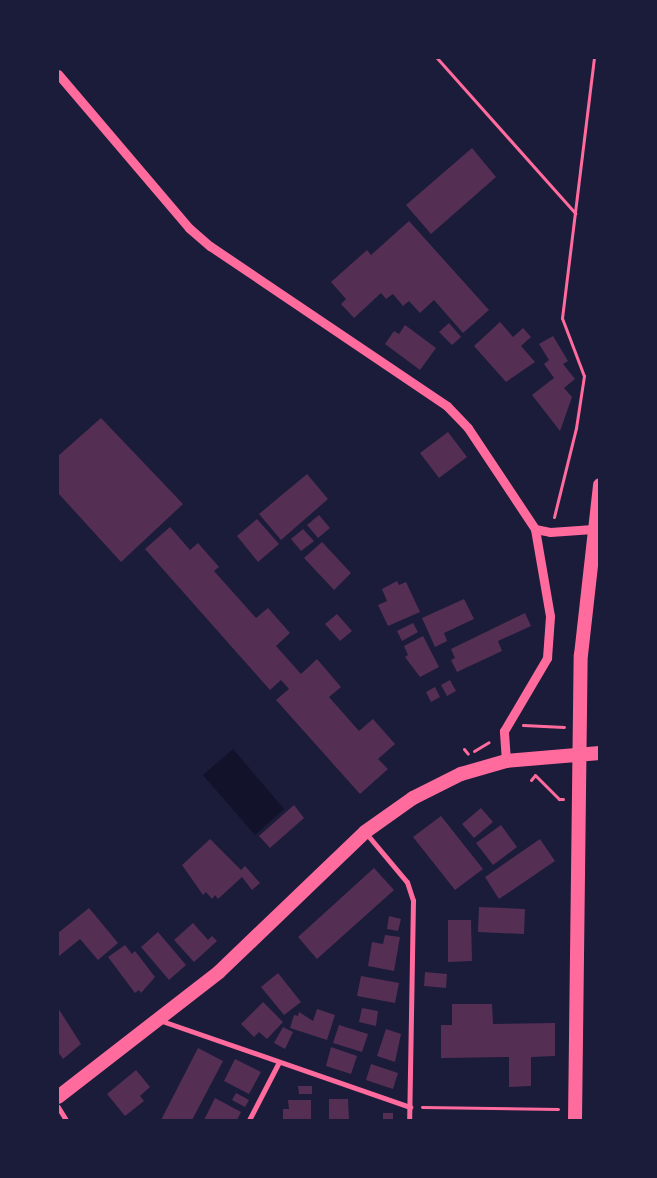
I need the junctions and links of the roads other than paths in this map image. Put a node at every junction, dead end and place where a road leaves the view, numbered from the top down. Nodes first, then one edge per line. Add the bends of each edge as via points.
1 (58, 74) edge
2 (600, 485) edge
3 (535, 529) junction
4 (593, 529) junction
5 (580, 753) junction
6 (600, 753) edge
7 (506, 761) junction
8 (364, 832) junction
9 (156, 1020) junction
10 (279, 1062) junction
11 (58, 1096) edge
12 (410, 1107) junction
13 (58, 1108) edge
14 (66, 1120) edge
15 (249, 1120) edge
16 (410, 1120) edge
17 (575, 1120) edge

1 - 3 street via 190,228 210,246 448,406 468,428
2 - 4 highway
3 - 4 street via 550,532
3 - 7 street via 550,616 547,658 504,731
4 - 5 highway via 581,655
5 - 6 highway
5 - 7 highway
5 - 17 highway
7 - 8 highway via 453,778 413,798
8 - 9 highway via 219,972
8 - 12 street via 407,882 413,900
9 - 10 street
9 - 11 highway
10 - 12 street
10 - 15 street
12 - 16 street
13 - 14 street

